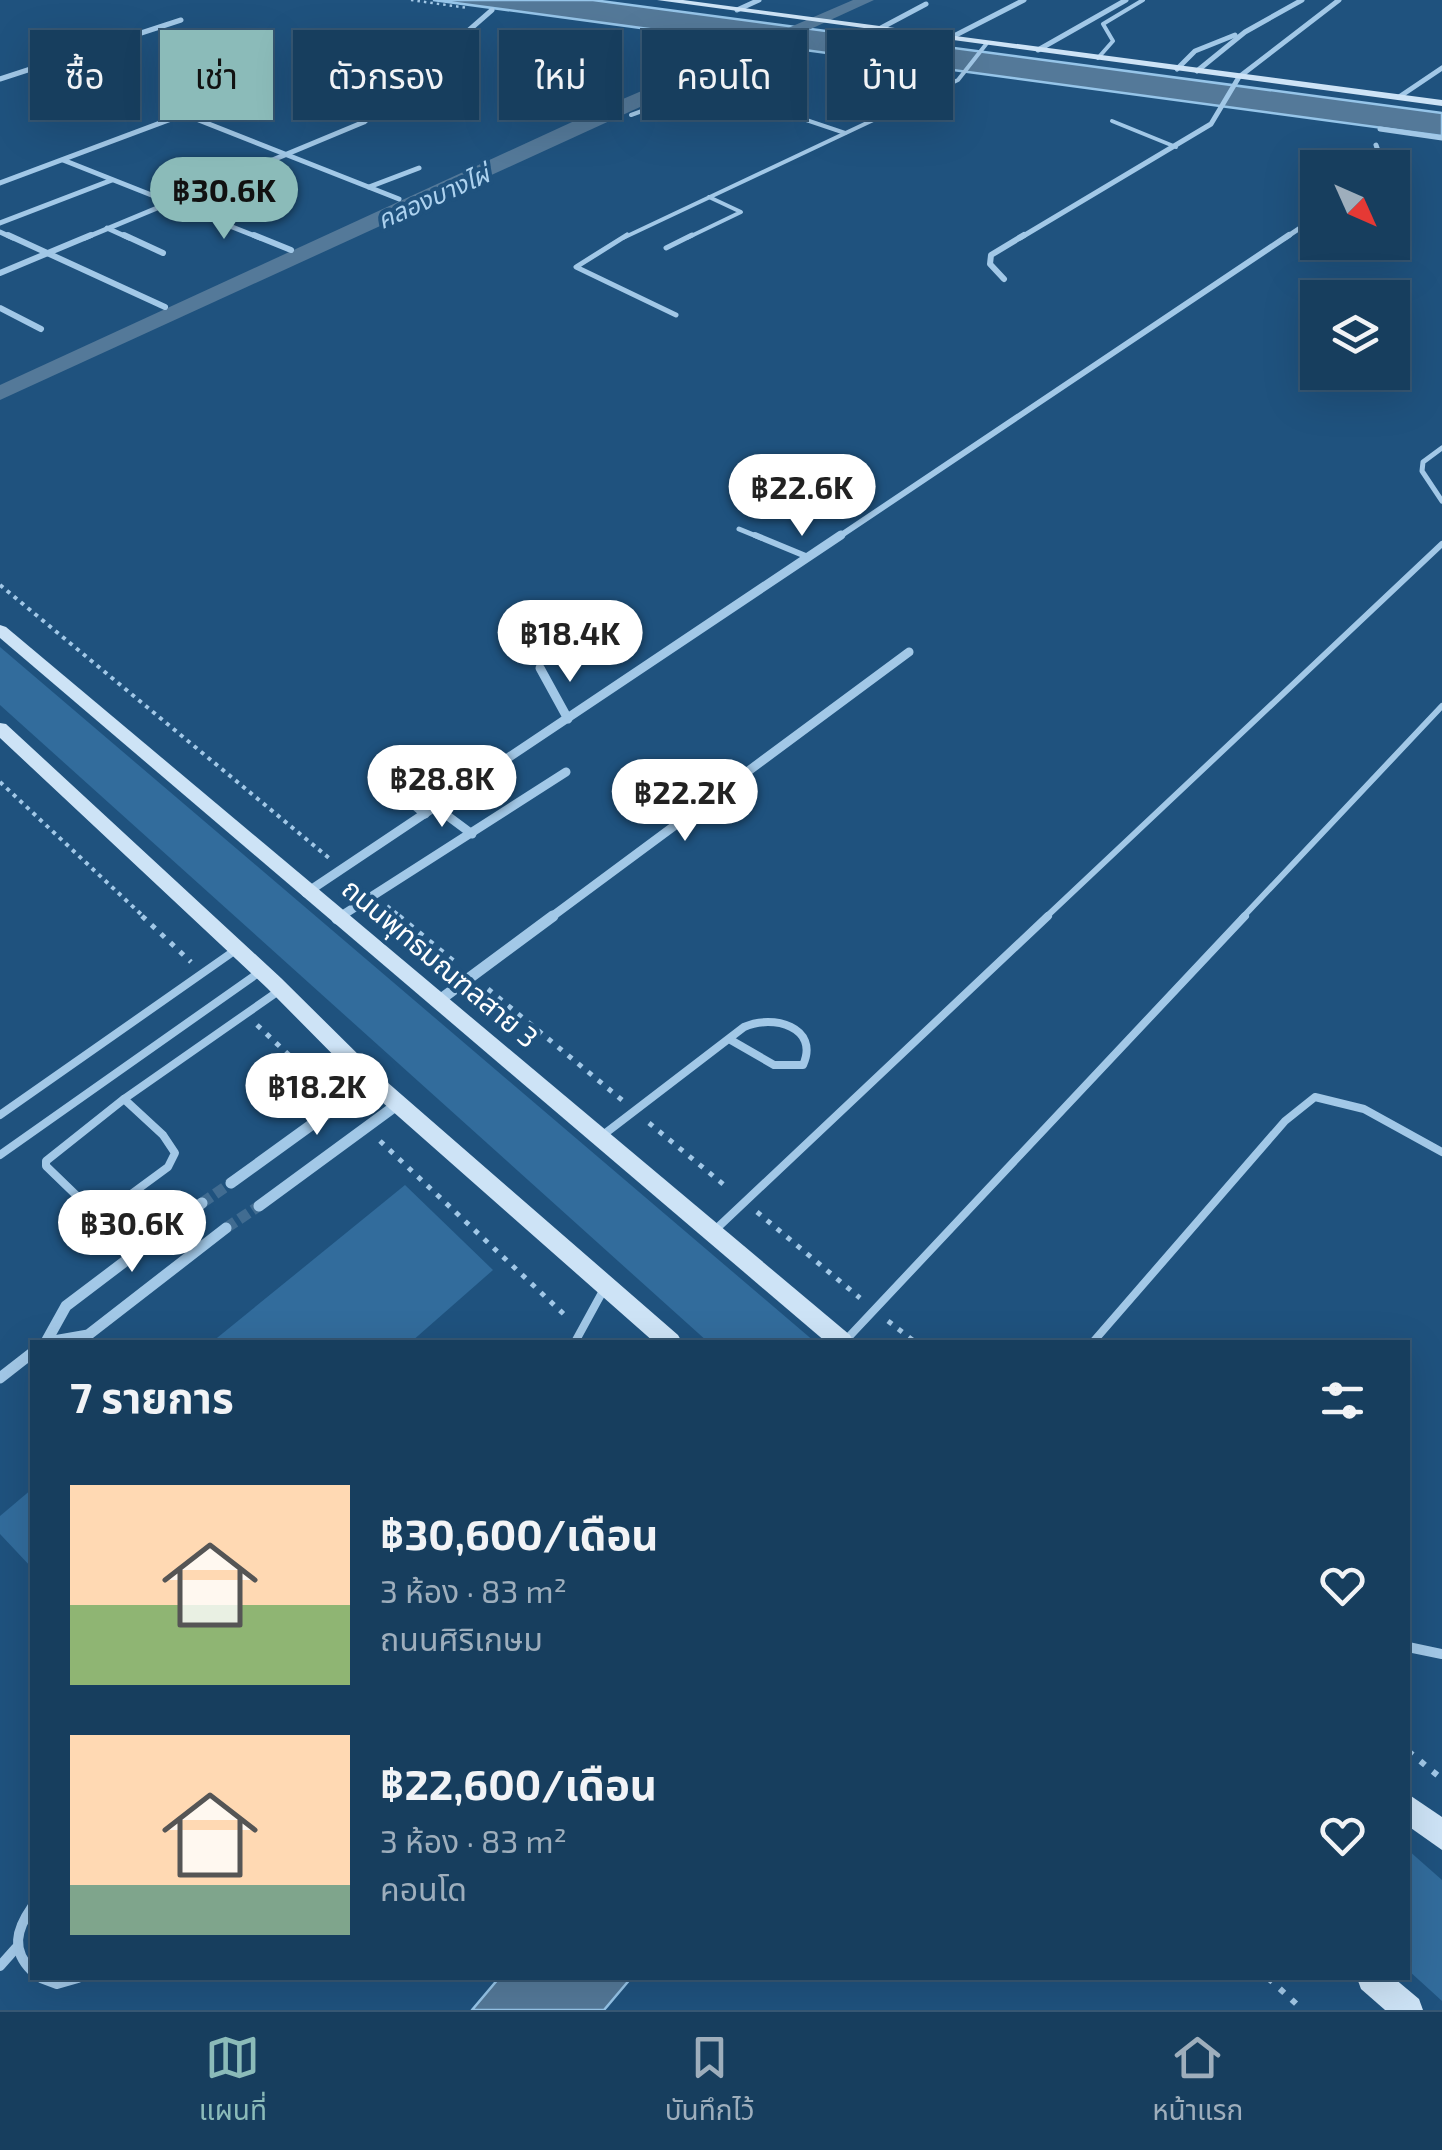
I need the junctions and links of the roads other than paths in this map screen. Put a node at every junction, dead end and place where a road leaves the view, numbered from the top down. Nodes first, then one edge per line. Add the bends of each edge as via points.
1 (662, 0) edge
2 (759, 0) edge
3 (1024, 0) edge
4 (1126, 0) edge
5 (1142, 0) edge
6 (1302, 0) edge
7 (1339, 0) edge
8 (688, 2) edge
9 (926, 4) dead end
10 (737, 10) junction
11 (492, 11) road end
12 (182, 20) dead end
13 (879, 29) junction
14 (887, 30) edge
15 (1246, 32) junction
16 (953, 36) edge
17 (953, 38) edge
18 (987, 44) junction
19 (1038, 50) junction
20 (1098, 58) junction
21 (1442, 68) edge
22 (1177, 69) junction
23 (1197, 71) junction
24 (0, 79) edge
25 (1236, 82) junction
26 (1399, 97) junction
27 (1442, 103) edge
28 (631, 115) dead end
29 (168, 120) edge
30 (200, 120) edge
31 (1112, 121) dead end
32 (1380, 130) dead end
33 (844, 132) junction
34 (1442, 138) edge
35 (1376, 145) dead end
36 (1176, 147) junction
37 (1378, 150) edge
38 (288, 154) junction
39 (62, 159) junction
40 (192, 161) dead end
41 (418, 168) dead end
42 (232, 177) junction
43 (113, 180) junction
44 (0, 183) edge
45 (370, 187) junction
46 (709, 197) junction
47 (399, 198) dead end
48 (171, 202) junction
49 (0, 223) edge
50 (108, 228) junction
51 (1300, 228) edge
52 (0, 232) edge
53 (666, 248) dead end
54 (291, 250) dead end
55 (164, 253) dead end
56 (47, 254) junction
57 (0, 273) edge
58 (1004, 279) dead end
59 (165, 306) dead end
60 (0, 308) edge
61 (676, 316) dead end
62 (41, 329) dead end
63 (1442, 448) edge
64 (1442, 501) edge
65 (740, 529) dead end
66 (1442, 544) edge
67 (808, 557) junction
68 (0, 630) edge
69 (910, 652) dead end
70 (540, 668) dead end
71 (1442, 706) edge
72 (568, 719) junction
73 (0, 728) edge
74 (416, 754) dead end
75 (566, 772) dead end
76 (436, 808) junction
77 (425, 814) junction
78 (472, 834) junction
79 (306, 893) junction
80 (338, 920) junction
81 (237, 950) junction
82 (261, 971) junction
83 (280, 989) junction
84 (436, 1002) junction
85 (729, 1039) junction
86 (372, 1082) junction
87 (124, 1099) junction
88 (399, 1104) junction
89 (0, 1115) edge
90 (598, 1138) junction
91 (1442, 1152) edge
92 (0, 1155) edge
93 (231, 1183) tunnel mouth
94 (202, 1203) tunnel mouth
95 (259, 1206) tunnel mouth
96 (100, 1218) junction
97 (226, 1228) tunnel mouth
98 (712, 1234) junction
99 (136, 1253) junction
100 (606, 1286) junction
101 (48, 1340) edge
102 (59, 1340) edge
103 (576, 1340) edge
104 (668, 1340) edge
105 (841, 1340) edge
106 (845, 1340) edge
107 (1095, 1340) edge
108 (30, 1355) edge
109 (0, 1378) edge
110 (1410, 1647) edge
111 (1442, 1654) edge
112 (1410, 1810) edge
113 (1442, 1834) edge
114 (30, 1909) edge
115 (16, 1948) junction
116 (0, 1966) edge
117 (30, 1969) edge
118 (46, 1980) edge
119 (71, 1980) edge
120 (1374, 1980) edge
121 (1408, 2010) edge

1 - 8 main road
2 - 10 street
3 - 16 street
4 - 19 street
5 - 20 lane via 1107,18 1103,24 1113,40
6 - 15 street
7 - 25 street
8 - 10 main road
9 - 13 street
10 - 13 main road
11 - 38 street via 364,122
12 - 24 street
13 - 14 main road
15 - 22 street via 1195,51
15 - 23 street
17 - 18 main road
18 - 19 main road
18 - 33 lane via 958,80
19 - 20 main road
20 - 22 main road
21 - 26 street
22 - 23 main road
23 - 25 main road
25 - 26 main road
25 - 36 street via 1217,118
26 - 27 main road
28 - 33 lane via 708,87
29 - 39 street
30 - 38 street
31 - 36 lane
32 - 34 street
33 - 46 lane
35 - 37 street
36 - 58 street via 991,254 990,264
38 - 42 street
38 - 45 street
39 - 43 street
39 - 44 street
40 - 42 street
41 - 45 street
42 - 48 street
43 - 48 street
43 - 49 street
45 - 47 street
46 - 53 lane via 742,212
46 - 61 lane via 576,267
48 - 50 street
48 - 54 street
50 - 55 street
50 - 56 street
51 - 67 street
52 - 56 street
56 - 57 street
56 - 59 street
60 - 62 street
63 - 64 lane via 1423,462 1422,471
65 - 67 lane
66 - 98 lane
67 - 72 street
68 - 79 main road, ถนนพุทธมณฑลสาย 3
69 - 84 street
70 - 72 street
71 - 106 lane
72 - 76 street
73 - 81 main road
74 - 77 street via 387,782
75 - 78 street
76 - 77 street
76 - 78 street
77 - 79 street
78 - 80 street
79 - 80 main road, ถนนพุทธมณฑลสาย 3
80 - 84 main road, ถนนพุทธมณฑลสาย 3
81 - 82 main road
81 - 89 lane
82 - 83 main road
82 - 92 lane
83 - 86 main road
83 - 87 lane
84 - 90 main road, ถนนพุทธมณฑลสาย 3
85 - 85 lane via 754,1020 771,1018 799,1031 809,1054 797,1068 775,1066
85 - 90 lane
86 - 88 main road
86 - 93 street
87 - 96 lane via 175,1153 168,1167
87 - 96 lane via 46,1161
88 - 95 street
88 - 100 main road
90 - 98 main road, ถนนพุทธมณฑลสาย 3
91 - 107 lane via 1332,1097 1315,1097 1285,1122
94 - 99 street
96 - 99 lane
97 - 102 street via 88,1335
98 - 105 main road, ถนนพุทธมณฑลสาย 3
99 - 101 street via 66,1306
100 - 103 lane
100 - 104 main road
108 - 109 street
110 - 111 lane
112 - 113 main road
114 - 115 lane
115 - 116 lane
115 - 117 lane
118 - 119 lane
120 - 121 main road

